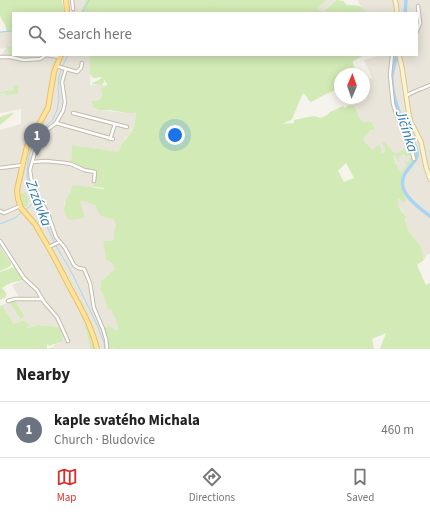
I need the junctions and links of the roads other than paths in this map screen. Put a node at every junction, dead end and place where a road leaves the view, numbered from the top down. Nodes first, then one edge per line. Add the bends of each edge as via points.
1 (395, 0) edge
2 (69, 1) edge
3 (418, 6) dead end
4 (73, 10) dead end
5 (67, 12) edge
6 (397, 12) edge
7 (418, 28) edge
8 (44, 56) edge
9 (60, 56) edge
10 (392, 56) edge
11 (400, 56) edge
12 (0, 57) edge
13 (82, 63) dead end
14 (58, 67) junction
15 (65, 69) junction
16 (430, 85) edge
17 (406, 96) junction
18 (72, 113) dead end
19 (56, 123) junction
20 (115, 124) junction
21 (127, 127) dead end
22 (414, 128) junction
23 (406, 135) junction
24 (414, 159) dead end
25 (32, 162) junction
26 (23, 165) junction
27 (0, 168) edge
28 (430, 179) edge
29 (94, 181) dead end
30 (20, 206) junction
31 (0, 211) edge
32 (0, 241) edge
33 (58, 242) junction
34 (48, 247) junction
35 (42, 298) junction
36 (8, 301) dead end
37 (68, 341) dead end
38 (97, 349) edge
39 (107, 349) edge

1 - 6 street
2 - 4 street
2 - 5 main road
3 - 7 street
8 - 12 street via 40,59 24,60
9 - 14 main road
10 - 23 street via 390,75 393,104
11 - 17 street
13 - 15 street via 77,72
14 - 15 street
14 - 26 main road via 54,75 48,110 28,146
15 - 19 street via 62,82 64,106
16 - 17 street
17 - 22 street
18 - 20 street
19 - 20 street via 111,139
19 - 25 street via 42,137
20 - 21 street
22 - 23 street
22 - 28 street via 422,142
23 - 24 street
25 - 29 street via 71,164 95,172
25 - 33 street via 30,170 33,186 48,214
26 - 27 street
26 - 30 main road via 17,194
30 - 31 street via 4,213
30 - 34 main road
32 - 35 street via 24,278
33 - 34 street
33 - 39 street via 65,248 74,265 84,269
34 - 38 main road via 88,324
35 - 36 street
35 - 37 street via 59,320

